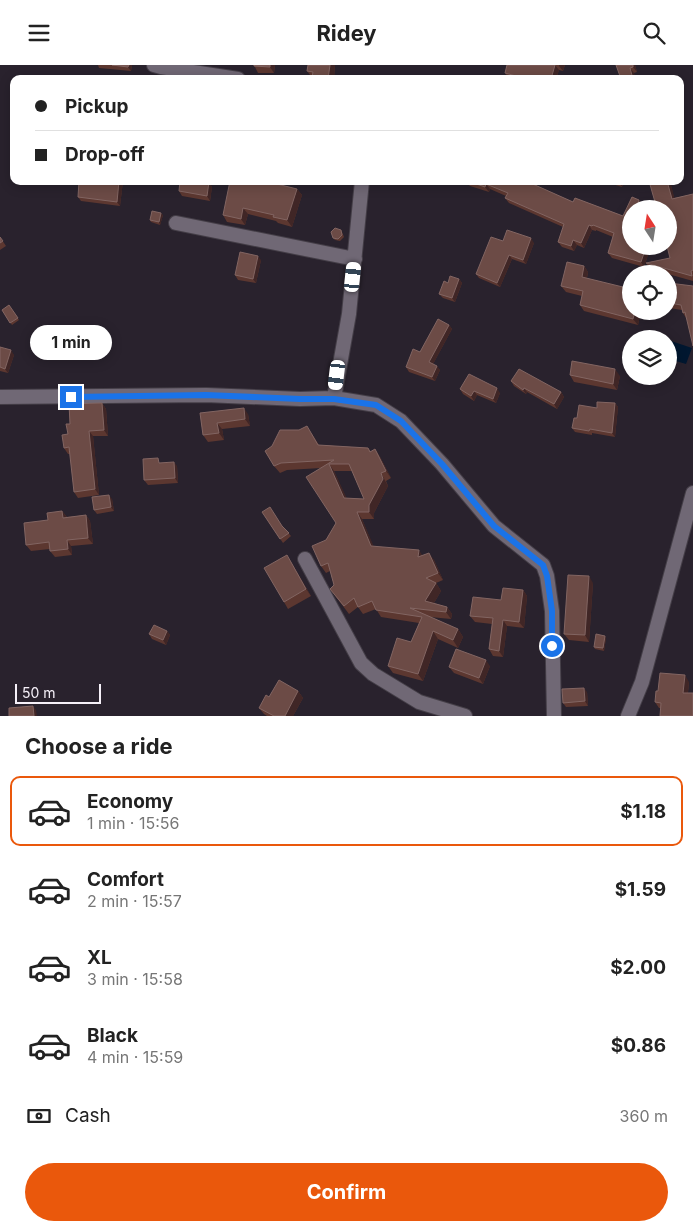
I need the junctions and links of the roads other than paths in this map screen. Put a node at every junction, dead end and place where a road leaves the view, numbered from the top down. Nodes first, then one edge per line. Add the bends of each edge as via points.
1 (154, 65) edge
2 (222, 71) edge
3 (362, 185) edge
4 (176, 223) dead end
5 (355, 259) junction
6 (0, 397) edge
7 (334, 399) junction
8 (693, 493) edge
9 (305, 559) dead end
10 (465, 716) edge
11 (554, 716) edge
12 (628, 716) edge

1 - 2 street
3 - 5 street
4 - 5 street
5 - 7 street
6 - 7 street via 206,395
7 - 11 street via 376,405 401,421 494,526 543,565 552,611
8 - 12 street via 642,682
9 - 10 street via 361,663 419,702

